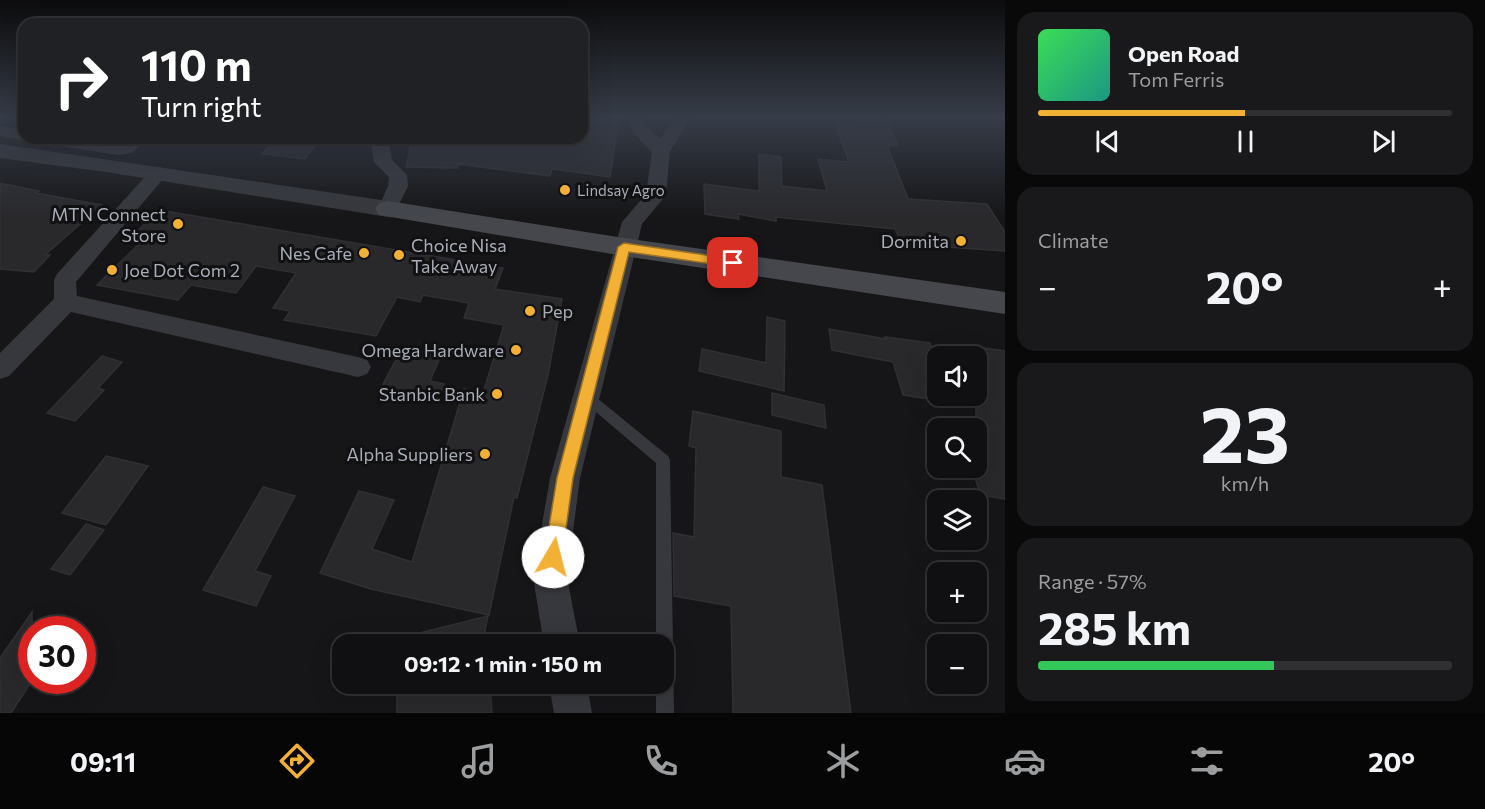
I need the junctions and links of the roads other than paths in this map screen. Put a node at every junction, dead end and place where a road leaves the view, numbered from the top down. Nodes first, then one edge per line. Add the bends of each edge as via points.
1 (2, 151) edge
2 (381, 151) edge
3 (661, 151) edge
4 (159, 173) junction
5 (388, 209) junction
6 (624, 247) junction
7 (66, 302) junction
8 (1005, 303) edge
9 (358, 367) dead end
10 (0, 369) edge
11 (586, 396) junction
12 (560, 634) edge
13 (570, 694) edge
14 (573, 713) edge
15 (665, 713) edge

1 - 4 street
2 - 5 street via 383,162 398,176
3 - 6 street via 656,195 632,222
4 - 5 street
4 - 7 street via 65,280
5 - 6 main road
6 - 8 main road
6 - 11 street
7 - 9 street
7 - 10 street
11 - 12 street via 565,478 550,577
11 - 15 lane via 663,460
13 - 14 street

